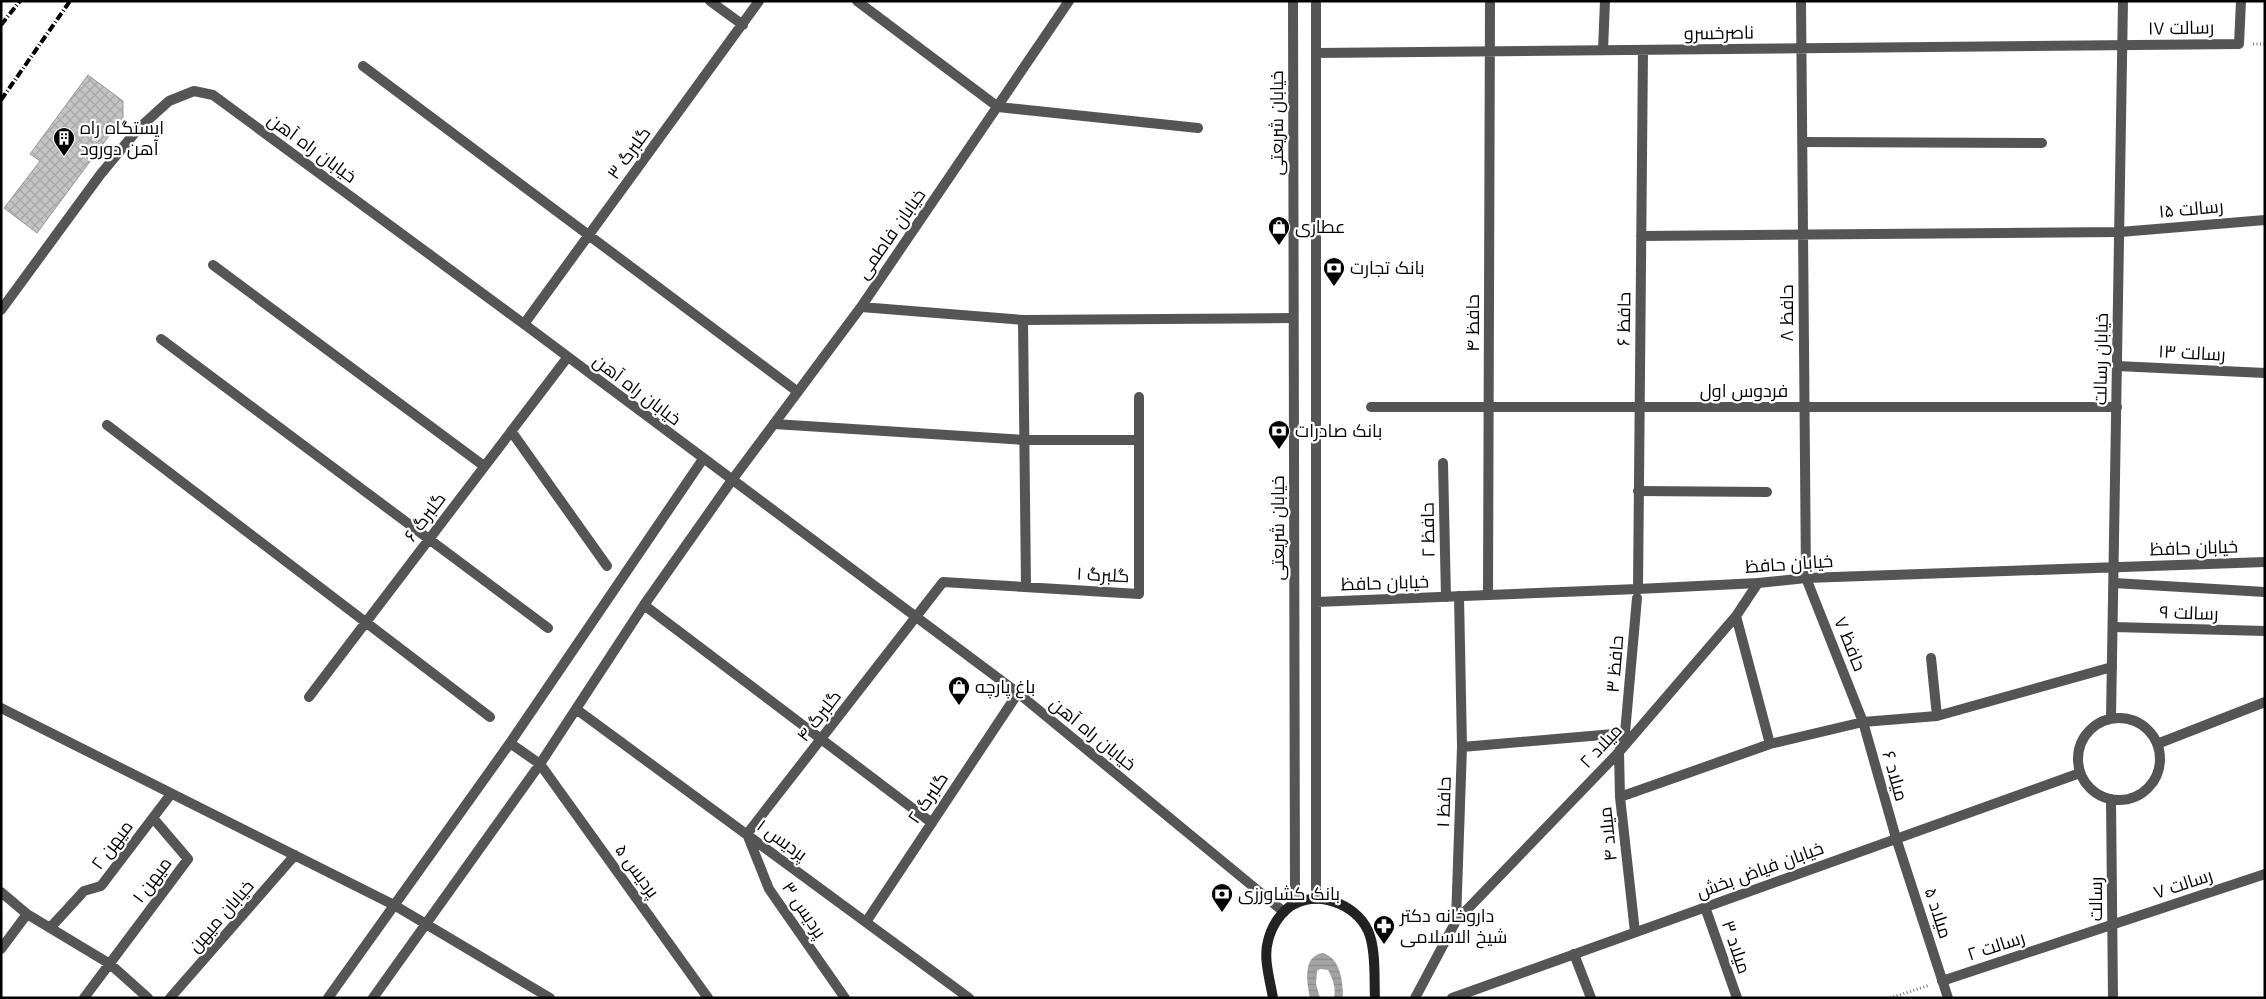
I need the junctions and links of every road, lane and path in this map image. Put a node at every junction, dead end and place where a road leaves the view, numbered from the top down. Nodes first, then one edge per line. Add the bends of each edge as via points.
1 (710, 1) edge
2 (759, 1) edge
3 (857, 1) edge
4 (1069, 1) edge
5 (1293, 1) edge
6 (1316, 1) edge
7 (1490, 1) edge
8 (1605, 1) edge
9 (1801, 1) edge
10 (2123, 1) edge
11 (2241, 1) edge
12 (743, 24) junction
13 (2122, 45) junction
14 (1802, 48) junction
15 (1603, 50) junction
16 (1643, 50) junction
17 (1490, 51) junction
18 (1316, 53) junction
19 (363, 66) dead end
20 (998, 107) junction
21 (1198, 128) dead end
22 (1802, 142) junction
23 (2042, 143) dead end
24 (2265, 220) edge
25 (2120, 232) junction
26 (590, 234) junction
27 (1803, 234) junction
28 (1641, 236) junction
29 (213, 265) dead end
30 (861, 307) junction
31 (1, 310) edge
32 (1293, 318) junction
33 (1023, 320) junction
34 (524, 324) junction
35 (161, 339) dead end
36 (567, 358) junction
37 (2117, 366) junction
38 (2265, 373) edge
39 (798, 392) junction
40 (1139, 397) dead end
41 (1371, 407) dead end
42 (1639, 407) junction
43 (2117, 407) junction
44 (1488, 408) junction
45 (1804, 408) junction
46 (774, 424) junction
47 (107, 425) dead end
48 (511, 432) junction
49 (1025, 440) junction
50 (1139, 440) junction
51 (703, 459) junction
52 (1443, 463) dead end
53 (484, 466) junction
54 (732, 480) junction
55 (1638, 491) junction
56 (1767, 492) dead end
57 (429, 539) junction
58 (2265, 562) edge
59 (607, 566) dead end
60 (2114, 568) junction
61 (1806, 578) junction
62 (1758, 582) junction
63 (2114, 583) junction
64 (1026, 587) junction
65 (2265, 592) edge
66 (1638, 593) junction
67 (1488, 595) junction
68 (1459, 596) junction
69 (1446, 597) junction
70 (1316, 602) junction
71 (644, 605) junction
72 (1736, 616) junction
73 (916, 618) junction
74 (366, 622) junction
75 (2113, 627) junction
76 (548, 628) dead end
77 (2265, 631) edge
78 (1931, 658) dead end
79 (2112, 667) junction
80 (1018, 693) junction
81 (309, 696) dead end
82 (2265, 702) edge
83 (1, 708) edge
84 (576, 709) junction
85 (1937, 716) junction
86 (490, 717) dead end
87 (2112, 718) junction
88 (1863, 722) junction
89 (1625, 733) junction
90 (821, 740) junction
91 (510, 743) junction
92 (1770, 744) junction
93 (2157, 744) junction
94 (1462, 747) junction
95 (1619, 752) junction
96 (540, 764) junction
97 (2080, 773) junction
98 (171, 794) junction
99 (1620, 797) junction
100 (2111, 799) junction
101 (153, 818) junction
102 (932, 823) junction
103 (747, 834) junction
104 (1896, 838) junction
105 (295, 855) junction
106 (2265, 874) edge
107 (1, 892) edge
108 (1316, 900) junction
109 (1295, 904) junction
110 (394, 906) junction
111 (1706, 907) junction
112 (1284, 912) junction
113 (27, 914) junction
114 (1456, 920) junction
115 (866, 922) junction
116 (425, 923) junction
117 (2112, 924) junction
118 (50, 928) junction
119 (1635, 932) junction
120 (1, 949) edge
121 (1574, 954) junction
122 (110, 964) junction
123 (1942, 981) junction
124 (84, 998) edge
125 (148, 998) edge
126 (170, 998) edge
127 (328, 998) edge
128 (373, 998) edge
129 (550, 998) edge
130 (708, 998) edge
131 (845, 998) edge
132 (969, 998) edge
133 (1273, 998) edge
134 (1375, 998) edge
135 (1415, 998) edge
136 (1452, 998) edge
137 (1591, 998) edge
138 (1737, 998) edge
139 (1890, 998) edge
140 (1948, 998) edge
141 (2113, 998) edge

1 - 12 street
2 - 12 street, گلبرگ ۳
3 - 20 street
4 - 20 street, خیابان فاطمی
5 - 32 street, خیابان شریعتی
6 - 18 street
7 - 17 street, حافظ ۴
8 - 15 street
9 - 14 street, حافظ ۸
10 - 13 street, خیابان رسالت
11 - 13 street, رسالت ۱۷ via 2240,44
12 - 26 street, گلبرگ ۳
13 - 14 street, ناصرخسرو
13 - 25 street, خیابان رسالت
14 - 16 street, ناصرخسرو
14 - 22 street, حافظ ۸
15 - 16 street, ناصرخسرو
15 - 17 street, ناصرخسرو
16 - 28 street, حافظ ۶
17 - 18 street, ناصرخسرو
17 - 44 street, حافظ ۴
18 - 70 street
19 - 26 street
20 - 21 street
20 - 30 street, خیابان فاطمی
22 - 23 street
22 - 27 street, حافظ ۸
24 - 25 street, رسالت ۱۵
25 - 27 street, رسالت ۱۵
25 - 37 street, خیابان رسالت
26 - 34 street, گلبرگ ۳
26 - 39 street
27 - 28 street, رسالت ۱۵
27 - 45 street, حافظ ۸
28 - 42 street, حافظ ۶
29 - 53 street
30 - 33 street
30 - 39 street, خیابان فاطمی
31 - 34 street, خیابان راه آهن via 100,175 138,129 169,100 194,91 213,95
32 - 33 street
32 - 109 street, خیابان شریعتی
33 - 49 street
34 - 36 street, خیابان راه آهن
35 - 57 street
36 - 48 street, گلبرگ ۶
36 - 51 street, خیابان راه آهن
37 - 38 street, رسالت ۱۳
37 - 43 street, خیابان رسالت
39 - 46 street, خیابان فاطمی
40 - 50 street, گلبرگ ۱
41 - 44 street, فردوس اول
42 - 44 street, فردوس اول
42 - 45 street, فردوس اول
42 - 55 street, حافظ ۶
43 - 45 street, فردوس اول
43 - 60 street, خیابان رسالت
44 - 67 street, حافظ ۴
45 - 61 street, حافظ ۸
46 - 49 street
46 - 54 street, خیابان فاطمی
47 - 74 street
48 - 53 street, گلبرگ ۶
48 - 59 street
49 - 50 street
49 - 64 street
50 - 64 street, گلبرگ ۱ via 1139,594
51 - 54 street, خیابان راه آهن
51 - 91 street
52 - 69 street, حافظ ۲
53 - 57 street, گلبرگ ۶
54 - 71 street, خیابان فاطمی
54 - 73 street, خیابان راه آهن
55 - 56 street
55 - 66 street, حافظ ۶
57 - 74 street, گلبرگ ۶
57 - 76 street
58 - 60 street, خیابان حافظ
60 - 61 street, خیابان حافظ
60 - 63 street, خیابان رسالت
61 - 62 street, خیابان حافظ
61 - 88 street, حافظ ۷
62 - 66 street, خیابان حافظ
62 - 72 street, میلاد ۲
63 - 65 street
63 - 75 street, خیابان رسالت
64 - 73 street, گلبرگ ۱ via 943,582
66 - 67 street, خیابان حافظ
66 - 89 street, حافظ ۳
67 - 68 street, خیابان حافظ
68 - 69 street, خیابان حافظ
68 - 94 street, حافظ ۱
69 - 70 street, خیابان حافظ
70 - 108 street
71 - 84 street, خیابان فاطمی
71 - 90 street
72 - 92 street
72 - 95 street, میلاد ۲
73 - 80 street, خیابان راه آهن
73 - 90 street, گلبرگ ۴
74 - 81 street, گلبرگ ۶
74 - 86 street
75 - 77 street, رسالت ۹
75 - 79 street, خیابان رسالت
78 - 85 street
79 - 85 street
79 - 87 street, خیابان رسالت
80 - 102 street, گلبرگ ۲
80 - 112 street, خیابان راه آهن
82 - 93 street
83 - 98 street
84 - 96 street, خیابان فاطمی
84 - 103 street, پردیس ۱
85 - 88 street
87 - 93 street via 2126,718 2139,723
87 - 97 street via 2087,732 2080,745
88 - 92 street
88 - 104 street, میلاد ۶
89 - 94 street
89 - 95 street, میلاد ۴
90 - 102 street
90 - 103 street, گلبرگ ۴
91 - 96 street, پردیس ۵
91 - 110 street
92 - 99 street
93 - 100 street via 2157,772 2150,785 2126,799
94 - 114 street, حافظ ۱
95 - 99 street, میلاد ۴
95 - 114 street, میلاد ۲
96 - 116 street, خیابان فاطمی
96 - 130 street, پردیس ۵
97 - 100 street via 2087,785
97 - 104 street, خیابان فیاض بخش
98 - 101 street, میهن ۲
98 - 105 street
99 - 119 street, میلاد ۴
100 - 117 street, رسالت
101 - 118 street, میهن ۲ via 102,886 84,891
101 - 122 street, میهن ۱ via 188,859
102 - 115 street, گلبرگ ۲
103 - 115 street, پردیس ۱
103 - 131 street, پردیس ۳ via 769,889
104 - 111 street, خیابان فیاض بخش
104 - 123 street, میلاد ۵
105 - 110 street
105 - 126 street, خیابان میهن
106 - 117 street, رسالت ۷
107 - 113 street
108 - 109 main road
108 - 134 main road via 1334,901 1350,909 1362,921 1370,937
109 - 112 main road
110 - 116 street
110 - 127 street
111 - 119 street, خیابان فیاض بخش
111 - 138 street, میلاد ۳
112 - 133 main road via 1273,926 1267,942 1266,960
113 - 118 street
113 - 120 street
114 - 135 street, حافظ ۱
115 - 132 street, پردیس ۱
116 - 128 street, خیابان فاطمی
116 - 129 street
117 - 123 street, رسالت ۲
117 - 141 street, رسالت
118 - 122 street
119 - 121 street, خیابان فیاض بخش
121 - 136 street, خیابان فیاض بخش
121 - 137 street
122 - 124 street, میهن ۱
122 - 125 street
123 - 139 path
123 - 140 street, میلاد ۵

